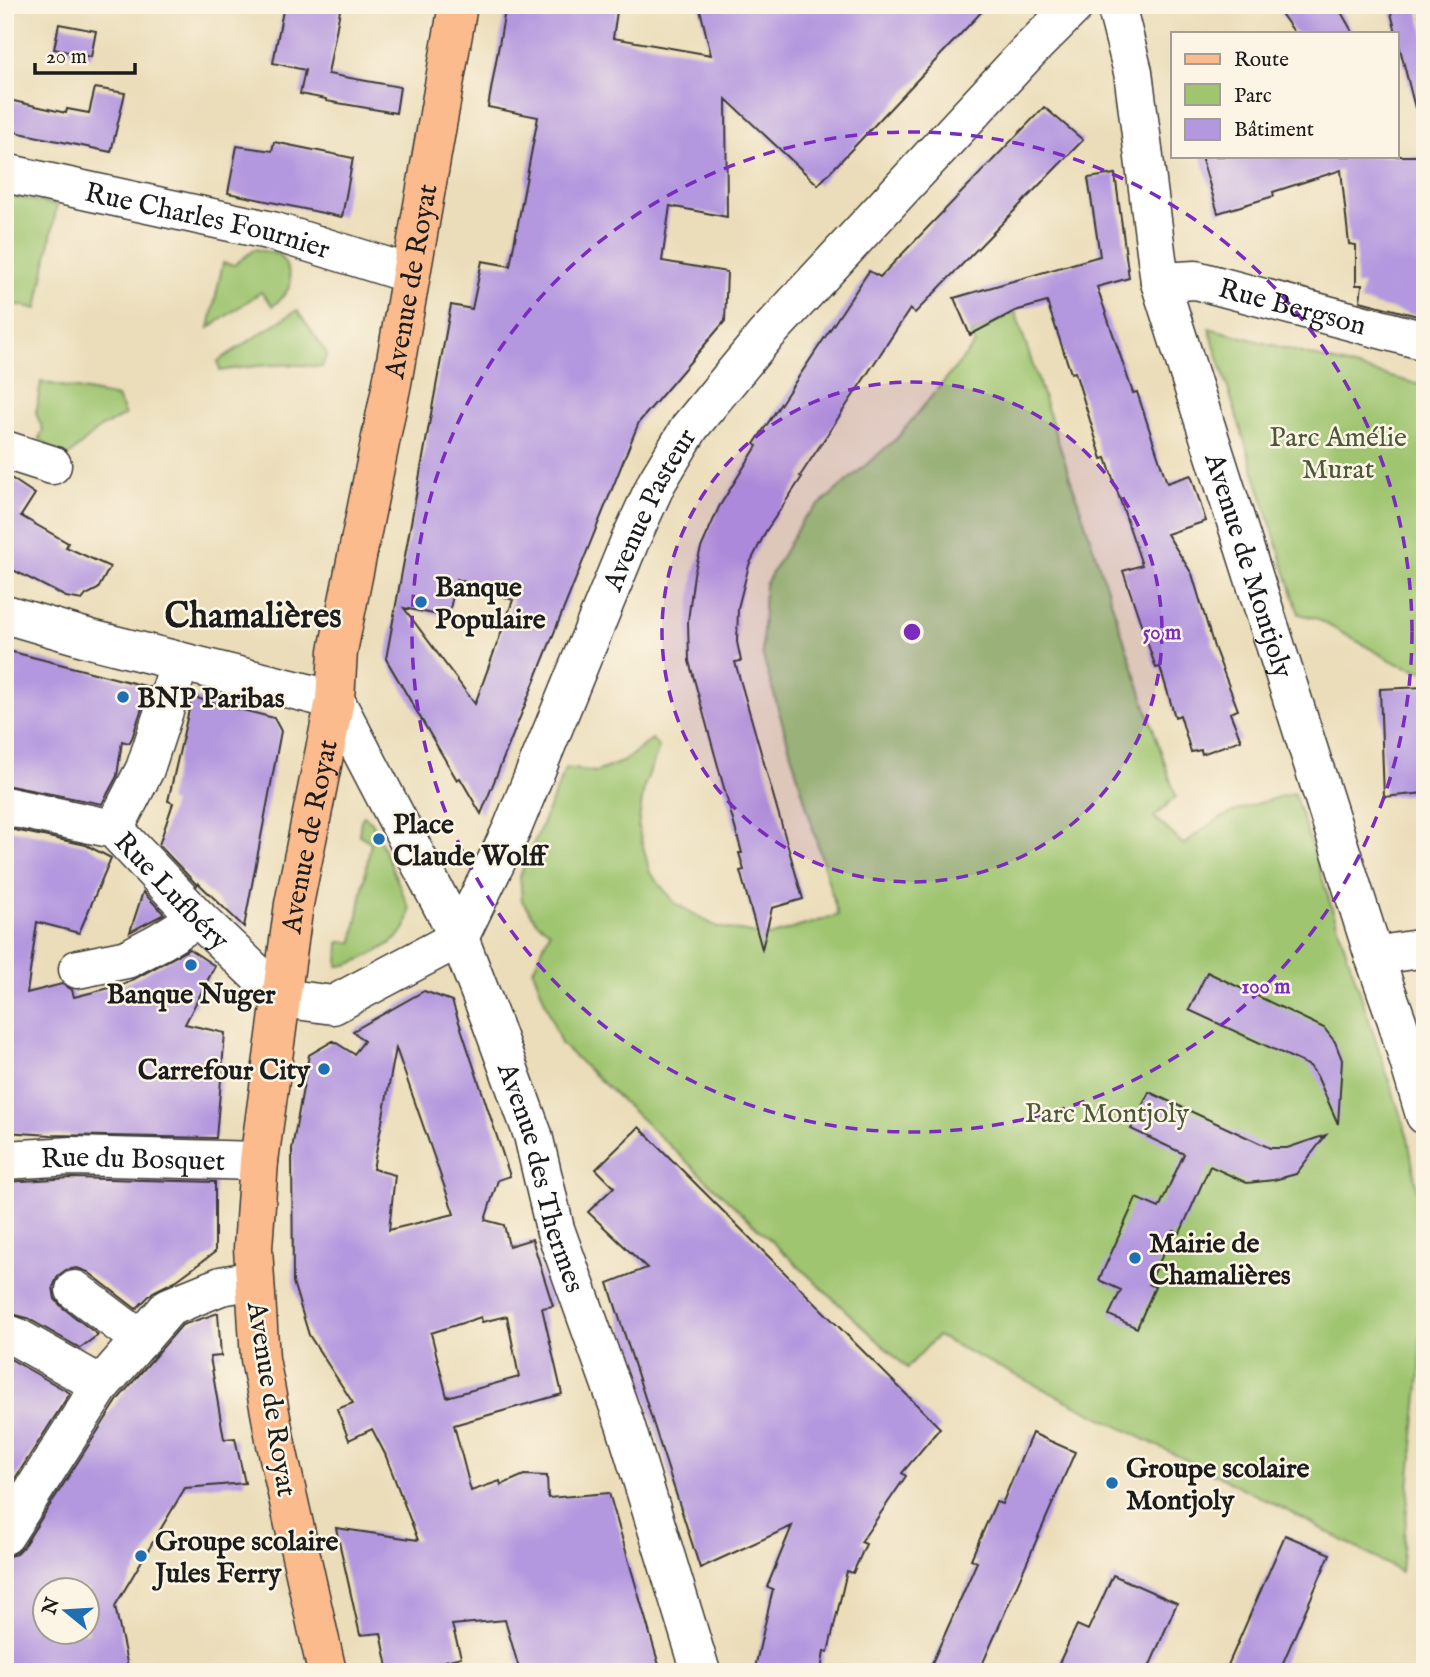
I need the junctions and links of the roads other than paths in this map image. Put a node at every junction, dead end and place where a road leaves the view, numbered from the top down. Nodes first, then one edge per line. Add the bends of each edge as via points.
1 (458, 5) edge
2 (1075, 5) edge
3 (1116, 5) edge
4 (5, 173) edge
5 (410, 274) junction
6 (1160, 282) junction
7 (1425, 341) edge
8 (5, 450) edge
9 (52, 465) dead end
10 (5, 614) edge
11 (180, 662) junction
12 (335, 700) junction
13 (5, 806) edge
14 (114, 829) junction
15 (198, 918) junction
16 (459, 939) junction
17 (1425, 948) edge
18 (1374, 956) junction
19 (78, 969) dead end
20 (282, 998) junction
21 (1425, 1115) edge
22 (5, 1160) edge
23 (259, 1161) junction
24 (254, 1280) junction
25 (75, 1290) dead end
26 (5, 1333) edge
27 (141, 1340) junction
28 (101, 1385) junction
29 (5, 1535) edge
30 (327, 1672) edge
31 (701, 1672) edge

1 - 5 main road, Avenue de Royat
2 - 16 street, Avenue Pasteur via 764,337 691,427 657,482 629,543 512,829
3 - 6 street, Avenue de Montjoly via 1133,72
4 - 5 street, Rue Charles Fournier via 272,231
5 - 12 main road, Avenue de Royat via 338,651
6 - 7 street, Rue Bergson via 1196,280
6 - 18 street, Avenue de Montjoly
8 - 9 street
10 - 11 street
11 - 12 street
11 - 14 street via 145,769
12 - 16 street, Avenue des Thermes
12 - 20 main road, Avenue de Royat via 294,904
13 - 14 street, Rue Lufbéry
14 - 15 street, Rue Lufbéry
15 - 19 street via 127,958
15 - 20 street, Rue Lufbéry
16 - 20 street via 333,1004
16 - 31 street, Avenue des Thermes via 533,1135 555,1229 625,1424
17 - 18 street
18 - 21 street, Avenue de Montjoly
20 - 23 main road, Avenue de Royat
22 - 23 street, Rue du Bosquet via 72,1156
23 - 24 main road, Avenue de Royat
24 - 27 street via 221,1286 169,1307
24 - 30 main road, Avenue de Royat via 260,1359
25 - 27 street
26 - 28 street
27 - 28 street
28 - 29 street

